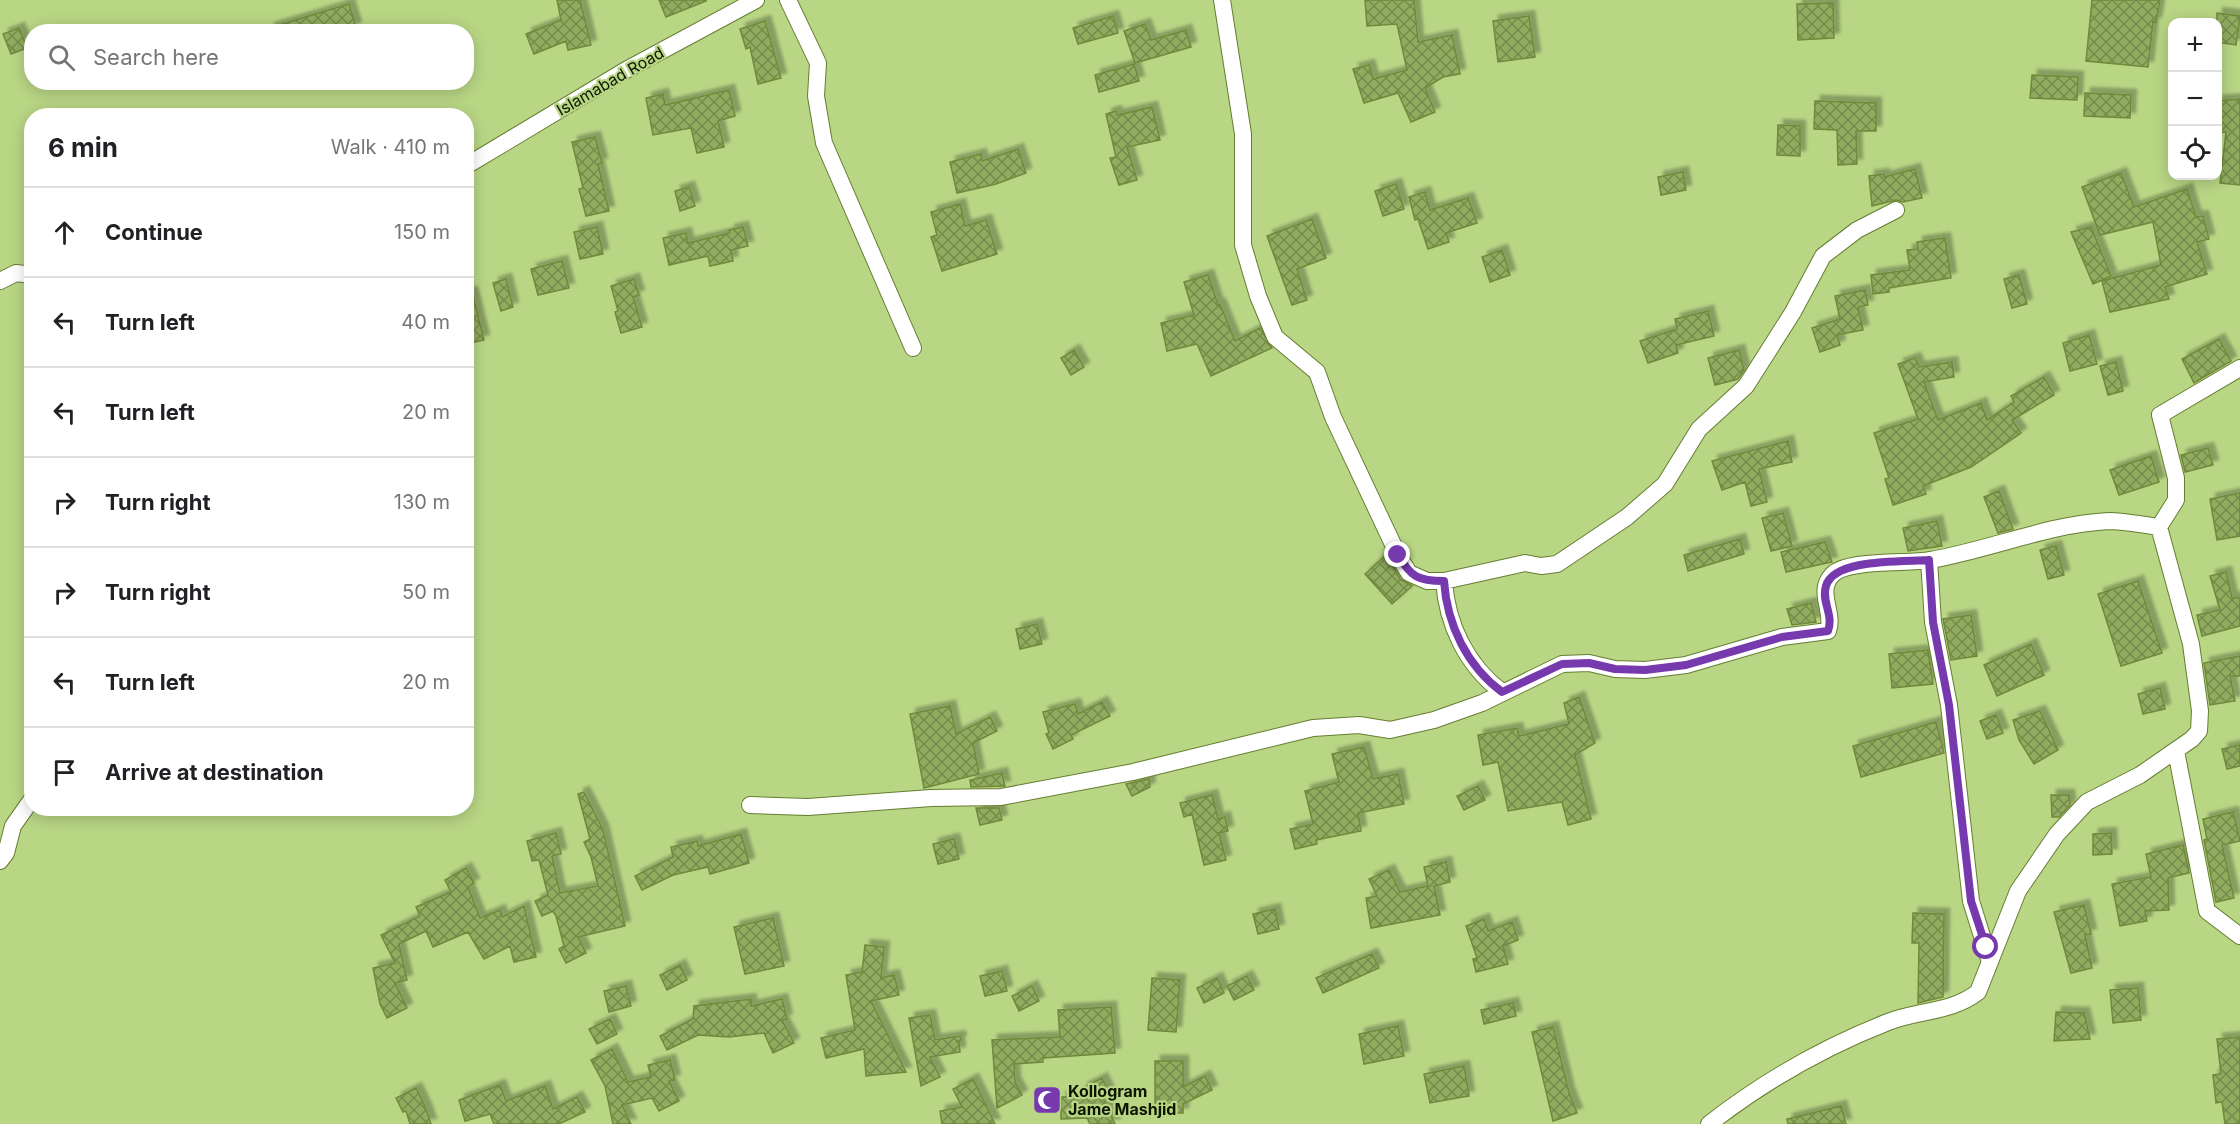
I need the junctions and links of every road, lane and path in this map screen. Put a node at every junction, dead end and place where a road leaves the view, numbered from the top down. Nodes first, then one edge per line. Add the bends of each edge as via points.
1 (756, 0) edge
2 (788, 0) edge
3 (1222, 0) edge
4 (474, 161) edge
5 (1896, 210) dead end
6 (24, 274) edge
7 (0, 281) edge
8 (913, 348) dead end
9 (2240, 368) edge
10 (2159, 528) junction
11 (1929, 560) junction
12 (1444, 581) junction
13 (1502, 692) junction
14 (2176, 751) junction
15 (750, 805) dead end
16 (24, 810) edge
17 (0, 861) edge
18 (2240, 936) edge
19 (1990, 962) junction
20 (1709, 1124) edge

1 - 4 street, Islamabad Road via 626,70
2 - 8 street via 818,63 816,96 824,143
3 - 12 street via 1243,134 1243,245 1258,296 1275,337 1317,372 1372,503 1409,573 1427,581
5 - 12 street via 1857,230 1823,256 1746,386 1699,429 1665,484 1628,517 1557,564 1525,563
6 - 7 street via 16,273
9 - 10 street via 2160,414 2176,478 2176,500
10 - 11 street via 2110,521
10 - 14 street via 2191,644 2200,711 2199,730
11 - 13 street via 1848,566 1832,573 1825,597 1832,620 1828,631 1782,637 1686,665 1655,669 1562,664
11 - 19 street via 1933,622 1949,705 1971,901
12 - 13 street via 1446,605 1458,638 1483,678
13 - 15 street via 1434,720 1390,730 1359,725 1313,728 1133,772 1001,797 808,807
14 - 18 street via 2207,911
14 - 19 street via 2087,802 2057,834 2018,891
16 - 17 street via 13,825
19 - 20 street via 1978,992 1966,1002 1892,1020 1864,1032 1752,1091

